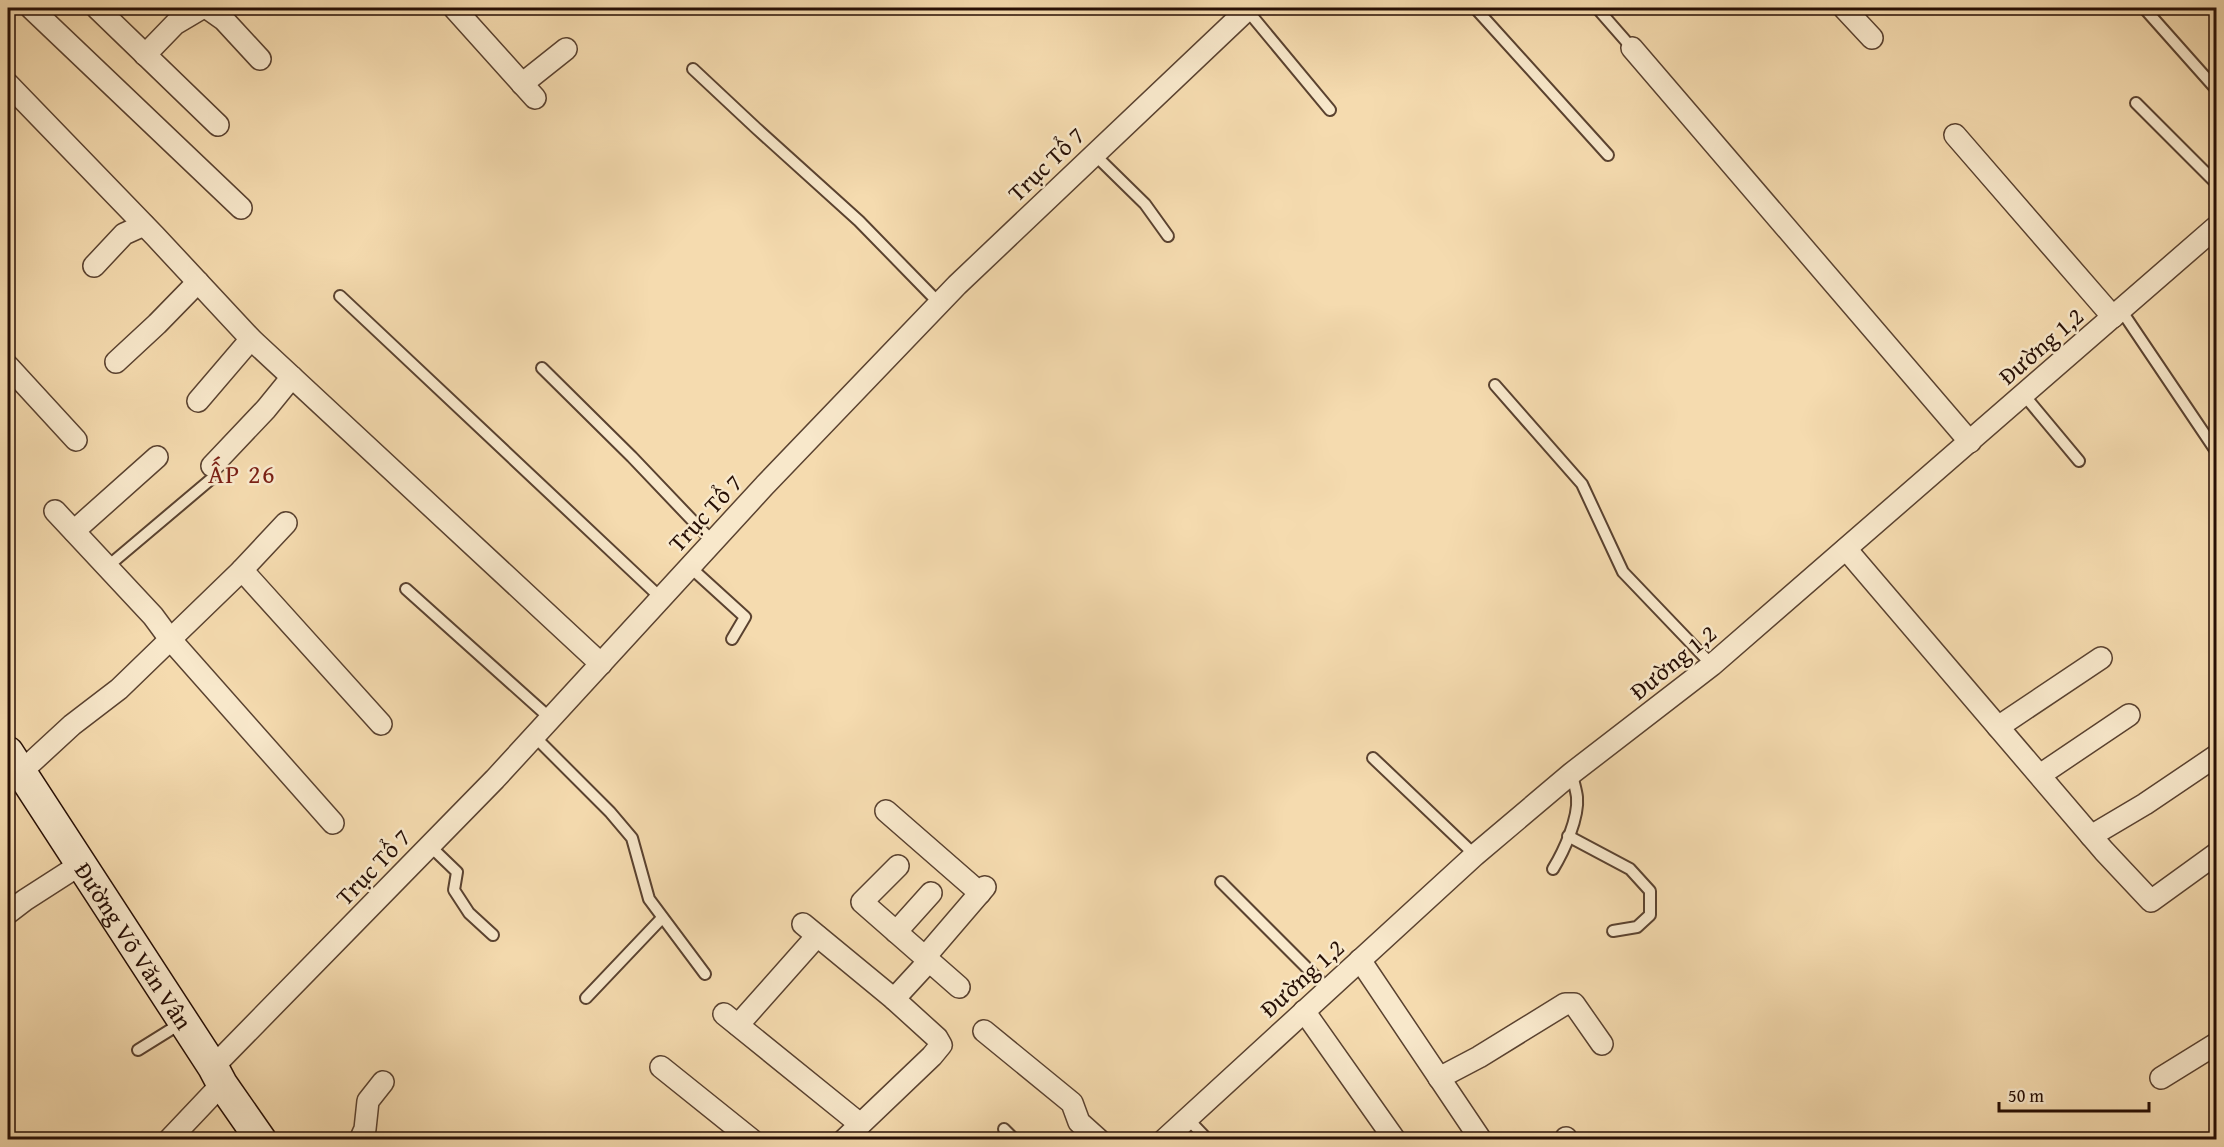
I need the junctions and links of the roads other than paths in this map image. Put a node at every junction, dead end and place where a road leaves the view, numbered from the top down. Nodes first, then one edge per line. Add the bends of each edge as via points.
1 (31, 8) edge
2 (205, 8) edge
3 (454, 8) edge
4 (1475, 8) edge
5 (1597, 8) edge
6 (1844, 8) edge
7 (2144, 8) edge
8 (1248, 9) edge
9 (106, 10) edge
10 (1872, 38) dead end
11 (1632, 48) joint
12 (566, 49) dead end
13 (145, 55) junction
14 (260, 59) dead end
15 (693, 69) dead end
16 (8, 84) edge
17 (2217, 89) edge
18 (2136, 103) dead end
19 (1330, 110) dead end
20 (218, 125) dead end
21 (1955, 135) dead end
22 (1094, 154) junction
23 (1608, 155) dead end
24 (2217, 183) edge
25 (240, 208) dead end
26 (144, 225) junction
27 (2213, 235) edge
28 (1168, 236) dead end
29 (94, 266) dead end
30 (198, 282) junction
31 (340, 296) dead end
32 (939, 303) junction
33 (2117, 314) junction
34 (251, 339) junction
35 (116, 362) dead end
36 (8, 366) edge
37 (542, 368) dead end
38 (292, 377) junction
39 (1495, 385) dead end
40 (2024, 395) junction
41 (198, 401) dead end
42 (76, 440) dead end
43 (1970, 442) junction
44 (2217, 451) edge
45 (157, 457) dead end
46 (2079, 461) dead end
47 (211, 473) joint
48 (55, 511) dead end
49 (286, 523) dead end
50 (74, 531) junction
51 (713, 542) junction
52 (1846, 549) junction
53 (107, 567) junction
54 (690, 567) junction
55 (242, 570) junction
56 (406, 589) dead end
57 (661, 598) junction
58 (170, 639) junction
59 (732, 639) dead end
60 (2101, 658) dead end
61 (601, 664) junction
62 (1712, 665) junction
63 (2129, 715) dead end
64 (551, 719) junction
65 (381, 724) dead end
66 (1998, 727) junction
67 (534, 736) junction
68 (2217, 756) edge
69 (1373, 758) dead end
70 (14, 762) edge
71 (1572, 773) junction
72 (2040, 775) junction
73 (886, 811) dead end
74 (333, 823) dead end
75 (1568, 836) junction
76 (2091, 836) junction
77 (430, 846) junction
78 (2217, 854) edge
79 (1475, 855) junction
80 (81, 864) junction
81 (898, 866) dead end
82 (1553, 869) dead end
83 (1221, 882) dead end
84 (931, 893) dead end
85 (8, 913) edge
86 (662, 918) junction
87 (1613, 931) dead end
88 (896, 932) junction
89 (493, 935) dead end
90 (927, 959) junction
91 (1360, 960) junction
92 (705, 974) dead end
93 (959, 987) dead end
94 (1328, 989) junction
95 (586, 998) dead end
96 (894, 999) junction
97 (1304, 1011) junction
98 (184, 1022) junction
99 (984, 1030) dead end
100 (1602, 1044) dead end
101 (2217, 1044) edge
102 (138, 1050) dead end
103 (661, 1067) dead end
104 (217, 1076) junction
105 (1439, 1078) junction
106 (2161, 1078) dead end
107 (383, 1082) dead end
108 (1187, 1118) junction
109 (860, 1124) junction
110 (1004, 1129) dead end
111 (169, 1140) edge
112 (261, 1140) edge
113 (360, 1140) edge
114 (752, 1140) edge
115 (844, 1140) edge
116 (1015, 1140) edge
117 (1099, 1140) edge
118 (1164, 1140) edge
119 (1208, 1140) edge
120 (1395, 1140) edge
121 (1480, 1140) edge

1 - 25 street
2 - 13 street via 176,24
2 - 14 street via 224,20
3 - 12 street via 529,91
4 - 23 lane
5 - 11 lane
6 - 10 street
7 - 17 lane
8 - 19 lane
8 - 22 street, Trục Tổ 7
9 - 13 street
11 - 43 street
13 - 20 street
15 - 32 lane via 859,220
16 - 26 street
18 - 24 lane
21 - 33 street
22 - 28 lane via 1144,204
22 - 32 street, Trục Tổ 7
26 - 29 street via 124,234
26 - 30 street
27 - 33 street, Đường 1,2
30 - 34 street
30 - 35 street
31 - 57 lane
32 - 51 street, Trục Tổ 7
33 - 40 street, Đường 1,2
33 - 44 lane
34 - 38 street
34 - 41 street
36 - 42 street
37 - 51 lane
38 - 47 street
38 - 61 street
39 - 62 lane via 1582,484 1623,572
40 - 43 street, Đường 1,2
40 - 46 lane
43 - 52 street, Đường 1,2
45 - 50 street
47 - 53 lane
48 - 50 street
49 - 55 street
50 - 53 street
51 - 54 street, Trục Tổ 7
52 - 62 street, Đường 1,2
52 - 66 street
53 - 58 street
54 - 57 street, Trục Tổ 7
54 - 59 lane via 745,617
55 - 58 street
55 - 65 street
56 - 64 lane
57 - 61 street, Trục Tổ 7
58 - 70 street via 119,689
58 - 74 street
60 - 66 street
61 - 64 street, Trục Tổ 7
62 - 71 street, Đường 1,2
63 - 72 street
64 - 67 street, Trục Tổ 7
66 - 72 street
67 - 77 street, Trục Tổ 7
67 - 86 lane via 632,838 649,899
68 - 76 street
69 - 79 lane
70 - 80 street, Đường Võ Văn Vân
71 - 75 lane via 1577,799
71 - 79 street, Đường 1,2
72 - 76 street
73 - 90 street via 982,890
75 - 82 lane
75 - 87 lane via 1630,869 1650,891 1650,915 1637,927
76 - 78 street via 2151,901
77 - 89 lane via 457,872 454,890 469,913
77 - 104 street, Trục Tổ 7
79 - 91 street, Đường 1,2
80 - 85 street
80 - 98 street, Đường Võ Văn Vân
81 - 88 street via 862,902
83 - 94 lane
84 - 88 street
86 - 92 lane
86 - 95 lane
88 - 90 street
90 - 93 street
90 - 96 street
91 - 94 street, Đường 1,2
91 - 105 street
94 - 97 street, Đường 1,2
96 - 109 street via 941,1045
96 - 109 street via 810,930 731,1020
97 - 108 street, Đường 1,2
97 - 120 street
98 - 102 lane
98 - 104 street, Đường Võ Văn Vân
99 - 117 street via 1071,1103 1079,1122
100 - 105 street via 1574,1004 1565,1004
101 - 106 street
103 - 114 street
104 - 111 street, Trục Tổ 7
104 - 112 street, Đường Võ Văn Vân
105 - 121 street
107 - 113 street via 368,1101
108 - 118 street, Đường 1,2
108 - 119 lane
109 - 115 street
110 - 116 lane

